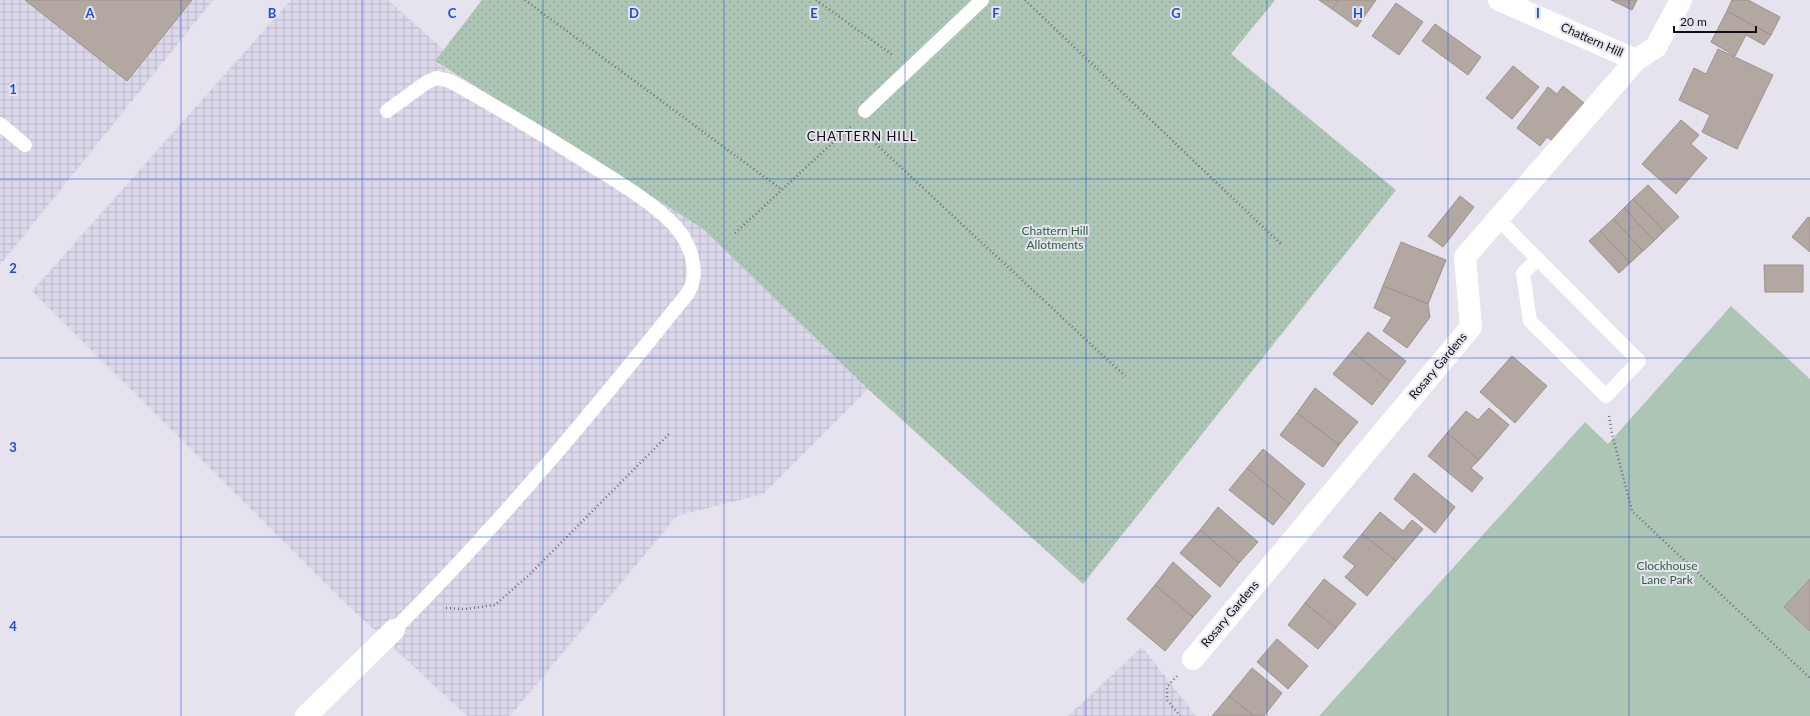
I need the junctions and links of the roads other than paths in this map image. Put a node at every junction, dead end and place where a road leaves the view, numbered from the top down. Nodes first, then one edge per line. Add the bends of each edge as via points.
1 (982, 0) edge
2 (1499, 0) edge
3 (1682, 0) edge
4 (1636, 60) junction
5 (387, 111) dead end
6 (865, 111) road end
7 (0, 124) edge
8 (25, 144) dead end
9 (1498, 219) junction
10 (1538, 259) junction
11 (394, 630) joint
12 (1193, 659) road end
13 (306, 716) edge

1 - 6 lane
2 - 4 street, Chattern Hill
3 - 4 street, Chattern Hill via 1656,47
4 - 9 street, Rosary Gardens
5 - 11 lane via 427,82 437,78 450,81 529,126 660,211 675,226 689,247 694,281 688,293 560,450 443,581
7 - 8 lane
9 - 10 lane
9 - 12 street, Rosary Gardens via 1465,257 1471,327
10 - 10 lane via 1638,361 1606,396 1530,321 1523,273
11 - 13 street

